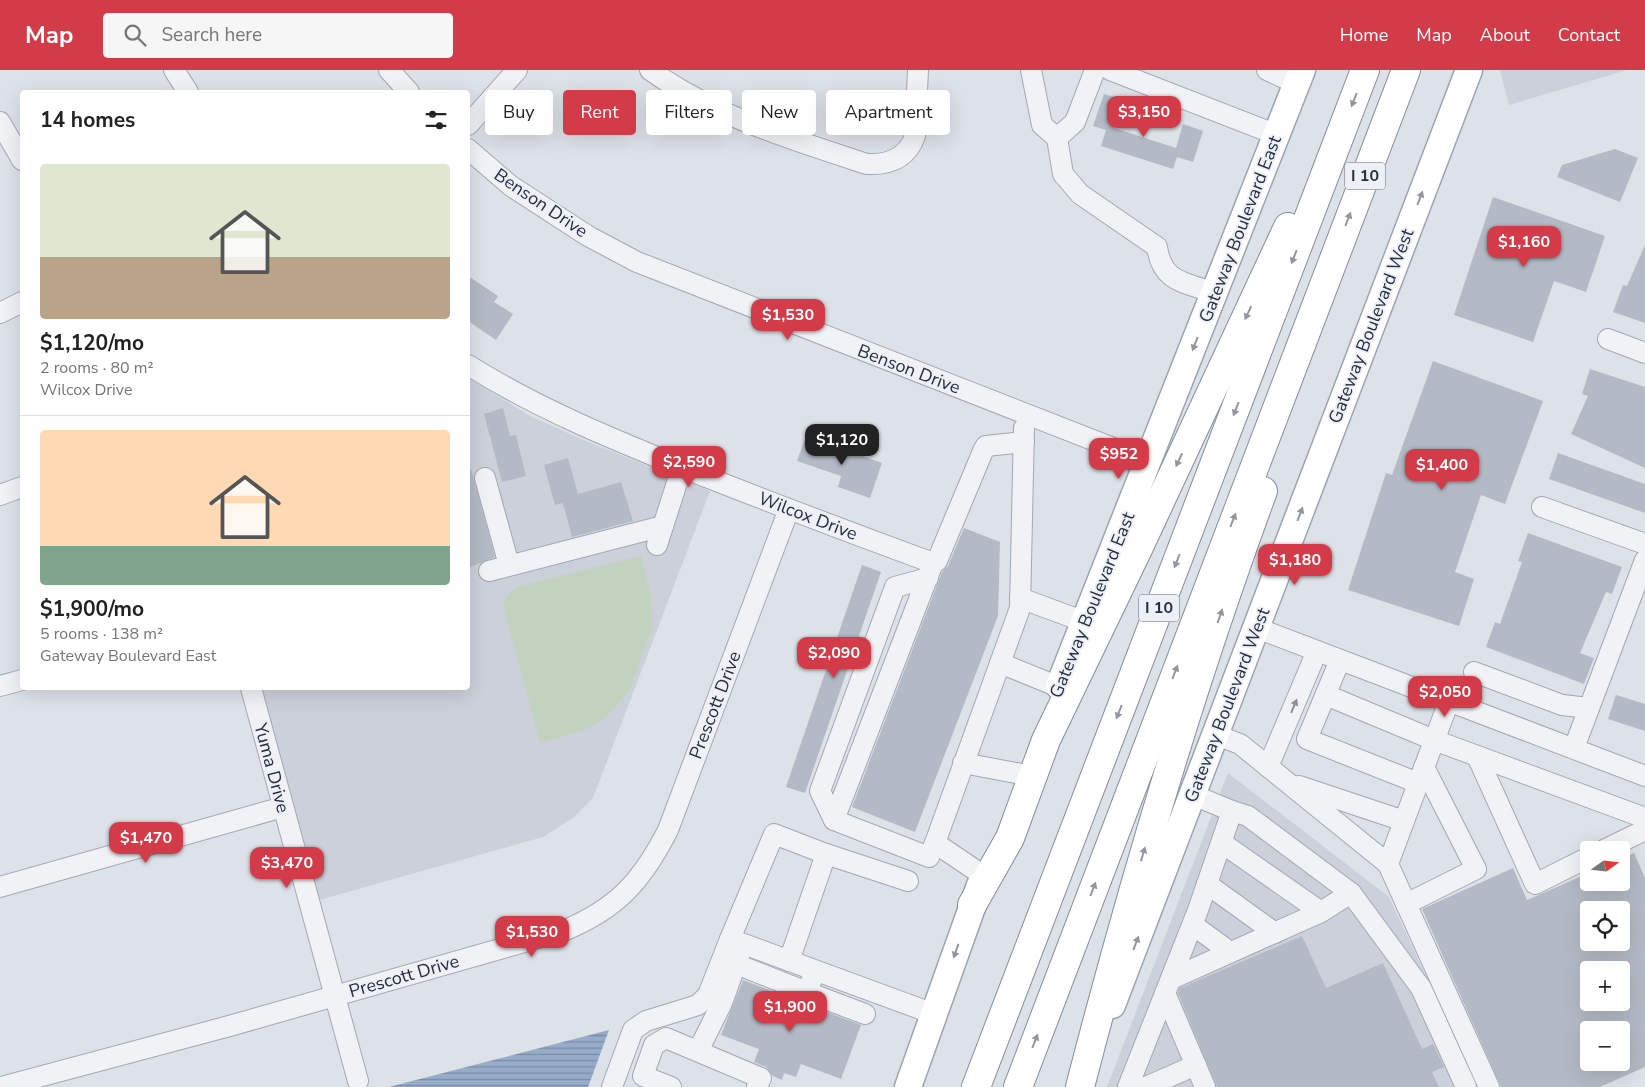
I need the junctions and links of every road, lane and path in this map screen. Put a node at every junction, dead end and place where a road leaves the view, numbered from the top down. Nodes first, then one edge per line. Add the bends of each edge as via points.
1 (174, 70) edge
2 (389, 70) edge
3 (517, 70) edge
4 (650, 70) edge
5 (918, 70) edge
6 (1031, 70) edge
7 (1094, 70) edge
8 (1110, 70) edge
9 (1268, 70) edge
10 (1365, 70) edge
11 (1406, 70) edge
12 (1468, 70) edge
13 (1300, 77) edge
14 (187, 90) edge
15 (407, 90) edge
16 (0, 122) edge
17 (470, 124) edge
18 (1342, 130) junction
19 (1277, 135) junction
20 (1058, 138) junction
21 (470, 151) edge
22 (20, 157) edge
23 (1324, 281) junction
24 (1215, 293) junction
25 (20, 303) edge
26 (0, 313) edge
27 (1608, 339) dead end
28 (1645, 353) edge
29 (470, 366) edge
30 (1025, 414) junction
31 (1024, 442) junction
32 (1149, 462) junction
33 (682, 467) junction
34 (486, 478) dead end
35 (20, 488) edge
36 (0, 494) edge
37 (1542, 507) dead end
38 (789, 509) junction
39 (663, 526) junction
40 (1645, 544) edge
41 (657, 545) dead end
42 (1645, 560) edge
43 (509, 565) junction
44 (930, 570) junction
45 (489, 571) dead end
46 (1020, 598) junction
47 (1085, 622) junction
48 (1257, 628) junction
49 (1317, 651) junction
50 (1340, 660) junction
51 (1000, 664) junction
52 (1474, 672) dead end
53 (20, 681) edge
54 (0, 686) edge
55 (1059, 687) junction
56 (251, 690) edge
57 (1326, 695) junction
58 (1449, 701) junction
59 (1589, 708) junction
60 (1283, 730) junction
61 (1216, 735) junction
62 (1307, 739) junction
63 (1434, 740) junction
64 (1574, 748) junction
65 (1477, 756) junction
66 (964, 764) junction
67 (1268, 767) junction
68 (1028, 775) junction
69 (1421, 775) junction
70 (1645, 776) edge
71 (1285, 781) junction
72 (1193, 794) junction
73 (283, 807) junction
74 (1232, 811) junction
75 (1645, 818) edge
76 (834, 820) junction
77 (1404, 821) junction
78 (1645, 830) edge
79 (1622, 841) edge
80 (1222, 842) junction
81 (935, 843) junction
82 (826, 854) junction
83 (1580, 862) edge
84 (1388, 864) junction
85 (986, 876) junction
86 (908, 881) dead end
87 (1207, 884) junction
88 (0, 887) edge
89 (1351, 893) junction
90 (972, 904) joint
91 (1406, 904) junction
92 (1321, 912) junction
93 (1192, 924) junction
94 (1275, 933) junction
95 (736, 941) junction
96 (1230, 952) junction
97 (789, 961) junction
98 (736, 964) junction
99 (815, 970) junction
100 (1168, 986) junction
101 (807, 992) junction
102 (335, 995) junction
103 (865, 1014) dead end
104 (934, 1014) junction
105 (698, 1051) junction
106 (1196, 1065) junction
107 (358, 1081) dead end
108 (0, 1087) edge
109 (612, 1087) edge
110 (671, 1087) edge
111 (757, 1087) edge
112 (908, 1087) edge
113 (976, 1087) edge
114 (1018, 1087) edge
115 (1080, 1087) edge
116 (1128, 1087) edge
117 (1146, 1087) edge
118 (1205, 1087) edge
119 (1466, 1087) edge
120 (1489, 1087) edge

1 - 14 street
2 - 15 street
3 - 17 street
4 - 5 street via 712,106 759,126 867,164 882,165 906,153 912,145
6 - 20 street via 1042,125
7 - 20 street via 1075,122
8 - 19 street
9 - 13 street
10 -> 18 highway, I 10
23 -> 11 highway, I 10
48 -> 12 main road, Gateway Boulevard West
13 - 19 main road, Gateway Boulevard East
16 - 22 street
18 -> 68 highway via 1284,234 1144,538
18 -> 113 highway, I 10
19 - 24 main road, Gateway Boulevard East
20 - 24 street via 1063,174 1080,194 1158,247 1159,262 1168,276
21 - 30 street, Benson Drive via 511,186 588,236 637,262
114 -> 23 highway, I 10
115 -> 23 highway via 1116,945 1156,810 1246,541 1300,393
24 -> 32 main road, Gateway Boulevard East
25 - 26 street
27 - 28 street
29 - 33 street, Wilcox Drive via 542,408
30 - 31 street
30 - 32 street, Benson Drive
31 - 44 street via 986,446 937,561
31 - 46 street
32 - 47 main road, Gateway Boulevard East
33 - 38 street, Wilcox Drive
33 - 39 street
34 - 43 street
35 - 36 street
37 - 40 street
38 - 44 street, Wilcox Drive
38 - 102 street, Prescott Drive via 668,830 652,862 626,894 606,911 563,931
39 - 41 street
39 - 43 street
42 - 59 street
43 - 45 street
44 - 76 street
44 - 76 street via 895,587 820,791
46 - 47 street
46 - 51 street via 1020,608
47 - 55 main road, Gateway Boulevard East
48 - 49 street
48 - 61 main road, Gateway Boulevard West
49 - 50 street
60 -> 49 street
50 - 57 street
50 - 58 street
51 - 55 street
51 - 66 street
52 - 59 street via 1562,705
53 - 54 street
55 - 68 main road, Gateway Boulevard East
56 - 73 street, Yuma Drive
57 - 62 street
57 - 63 street
58 - 63 street
58 - 64 street
59 - 64 street
60 - 62 street
60 - 67 street
61 - 67 street via 1240,744
61 - 72 main road, Gateway Boulevard West
62 - 69 street
63 - 65 street
63 - 69 street
64 - 70 street
65 - 75 street
65 - 83 street via 1535,884
66 - 68 street
66 - 81 street
67 - 71 street
68 - 85 highway via 1010,838
69 - 77 street
69 - 91 street via 1476,869
71 - 77 street
71 - 84 street
72 - 74 street
115 -> 72 main road, Gateway Boulevard West
73 - 88 street
73 - 102 street, Yuma Drive
74 - 80 street
74 - 89 street via 1248,816
76 - 81 street via 929,857
77 - 84 street
78 - 79 street
80 - 87 street
80 - 92 street
81 - 85 street
82 - 86 street
82 - 95 street via 774,834
82 - 97 street
84 - 91 street
85 - 90 highway
87 - 93 street
87 - 94 street
89 - 92 street
89 - 119 street via 1421,988
90 -> 104 main road
91 - 120 street
92 - 94 street
93 - 96 street
93 - 100 street
94 - 96 street
95 - 97 street
95 - 98 street
95 - 109 street via 708,995 698,1005 646,1021 633,1030
96 - 100 street
97 - 99 street
98 - 101 street
98 - 105 street via 722,1003
99 - 101 street
99 - 104 street
100 - 106 street
100 - 116 street
101 - 103 street
102 - 107 street, Yuma Drive
102 - 108 street, Prescott Drive
104 - 112 main road
105 - 110 street via 666,1038 654,1044 642,1076
105 - 111 street via 761,1078
106 - 117 street
106 - 118 street

